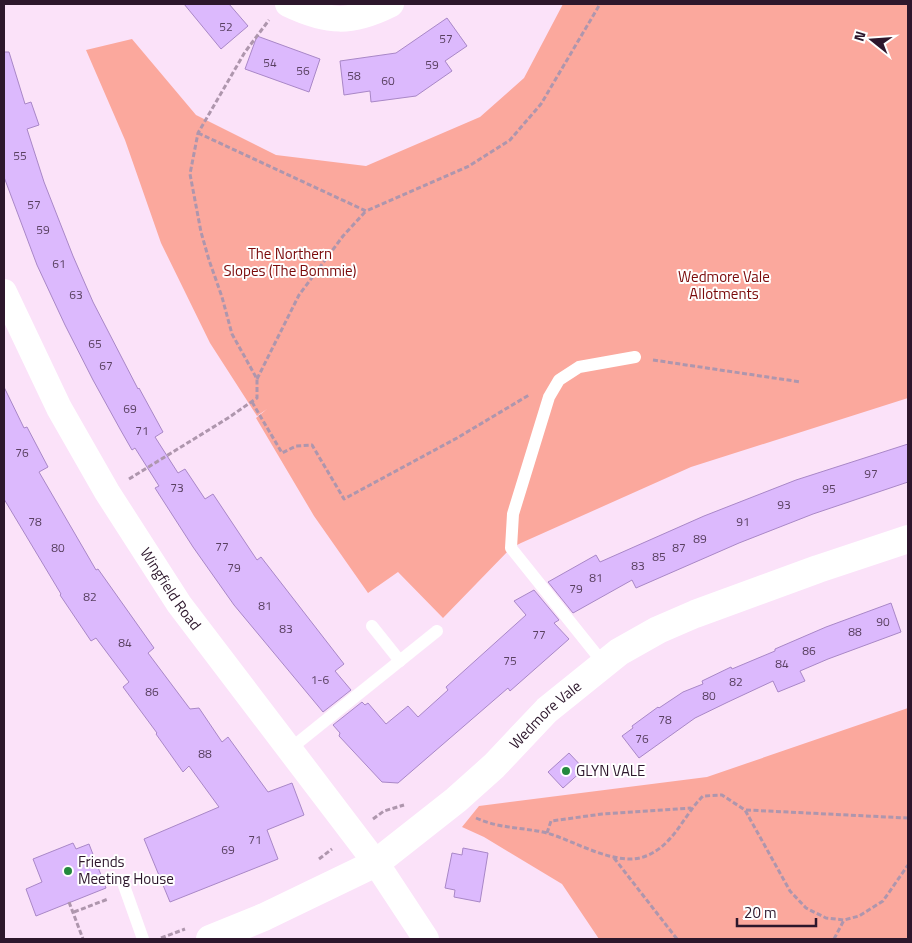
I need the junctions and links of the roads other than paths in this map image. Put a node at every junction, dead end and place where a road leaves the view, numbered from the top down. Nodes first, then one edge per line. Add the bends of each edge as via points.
1 (391, 4) edge
2 (279, 12) edge
3 (4, 292) edge
4 (635, 357) road end
5 (908, 539) edge
6 (372, 626) dead end
7 (437, 632) dead end
8 (400, 661) junction
9 (604, 664) junction
10 (290, 749) junction
11 (376, 863) junction
12 (124, 886) road end
13 (143, 939) edge
14 (210, 939) edge
15 (426, 939) edge

1 - 2 street via 378,11 335,20
3 - 10 street, Wingfield Road via 59,408 107,492 180,604
4 - 9 lane via 579,367 557,383 549,397 513,514 511,548
5 - 9 street, Wedmore Vale via 695,614 658,630
6 - 8 lane
7 - 8 lane
8 - 10 lane
9 - 11 street, Wedmore Vale via 547,710 494,766 456,800
10 - 11 street, Wingfield Road
11 - 14 street, Wedmore Vale
11 - 15 street
12 - 13 lane

